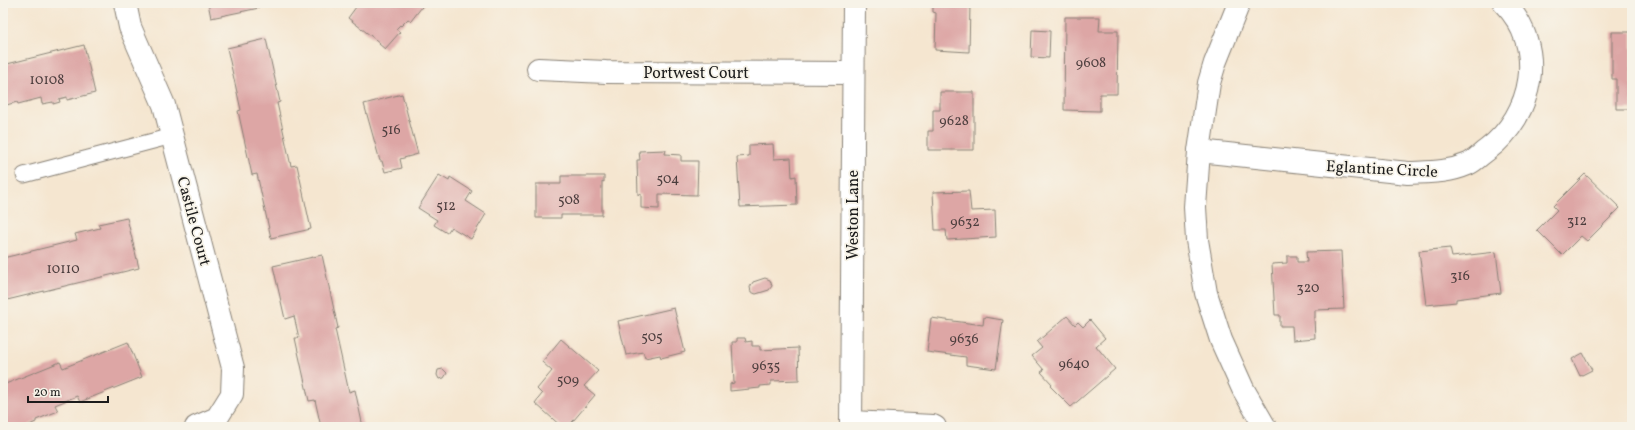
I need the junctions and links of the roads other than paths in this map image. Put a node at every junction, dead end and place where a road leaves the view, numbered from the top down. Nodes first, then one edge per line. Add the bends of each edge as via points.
1 (125, 3) edge
2 (854, 3) edge
3 (1239, 3) edge
4 (1504, 3) edge
5 (538, 69) dead end
6 (853, 73) junction
7 (172, 136) junction
8 (1199, 151) junction
9 (24, 174) dead end
10 (851, 424) edge
11 (197, 427) edge
12 (935, 427) edge
13 (1265, 427) edge

1 - 7 street, Castile Court via 130,27 164,105
2 - 6 street, Weston Lane
3 - 8 street via 1208,83
4 - 8 street, Eglantine Circle via 1518,20 1526,36 1530,73 1526,92 1521,110 1514,122 1498,142 1469,164 1443,172 1408,173
5 - 6 street, Portwest Court via 606,72
6 - 10 street, Weston Lane
7 - 9 lane
7 - 11 street, Castile Court via 234,368 232,394 217,418
8 - 13 street via 1195,207 1197,240 1206,293 1230,361
10 - 12 street

